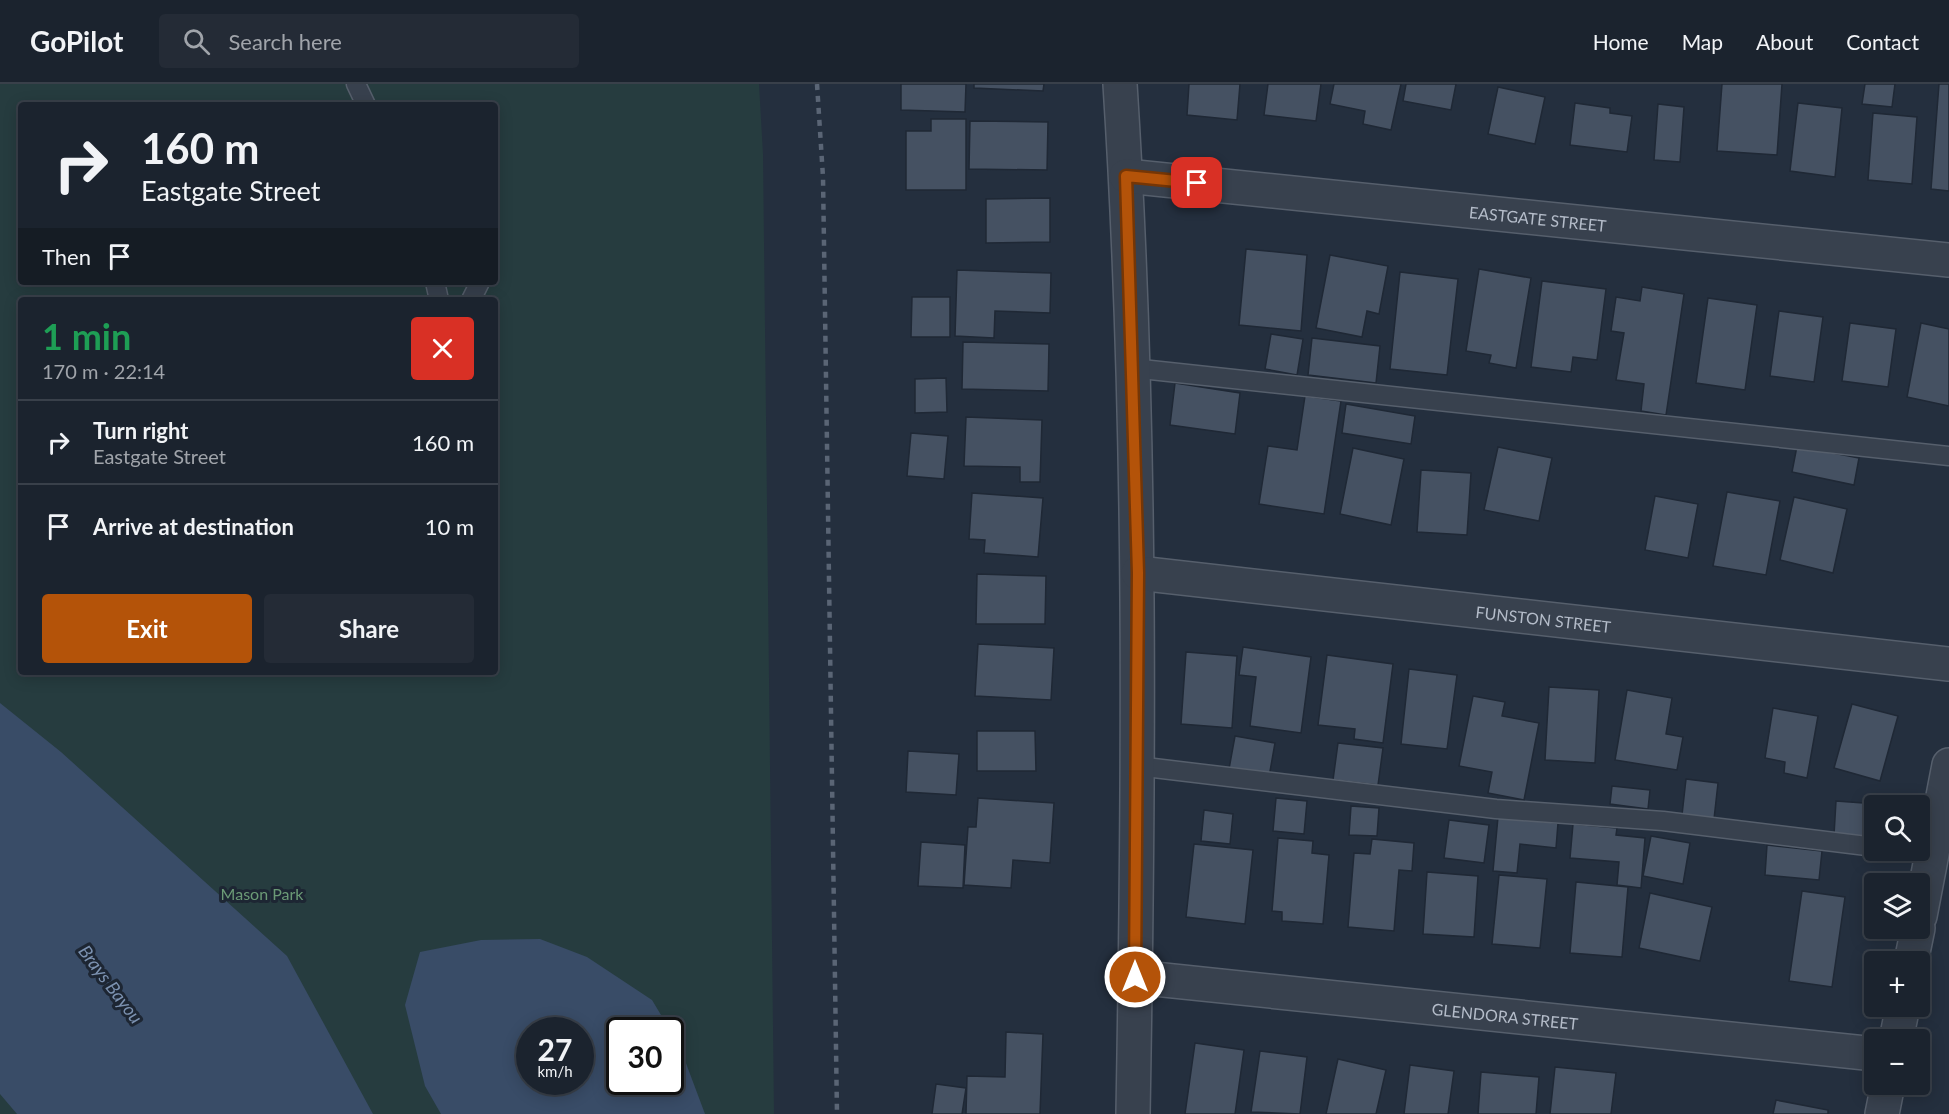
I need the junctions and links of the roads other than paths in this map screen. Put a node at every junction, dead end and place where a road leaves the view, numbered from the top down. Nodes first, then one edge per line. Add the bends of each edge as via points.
1 (356, 84) edge
2 (1120, 84) edge
3 (365, 102) edge
4 (1126, 176) junction
5 (1949, 260) edge
6 (1132, 368) junction
7 (1949, 456) edge
8 (1138, 573) junction
9 (1949, 664) edge
10 (1949, 765) edge
11 (1137, 766) junction
12 (1930, 822) edge
13 (1864, 846) edge
14 (1135, 977) junction
15 (1864, 1053) edge
16 (1886, 1095) edge
17 (1133, 1114) edge
18 (1882, 1114) edge

1 - 3 lane
2 - 4 street
4 - 5 street, EASTGATE STREET
4 - 6 street
6 - 7 lane
6 - 8 street
8 - 9 street, FUNSTON STREET
8 - 11 street
10 - 12 street
11 - 13 lane via 1496,809 1663,820
11 - 14 street
14 - 15 street, GLENDORA STREET
14 - 17 street
16 - 18 street

